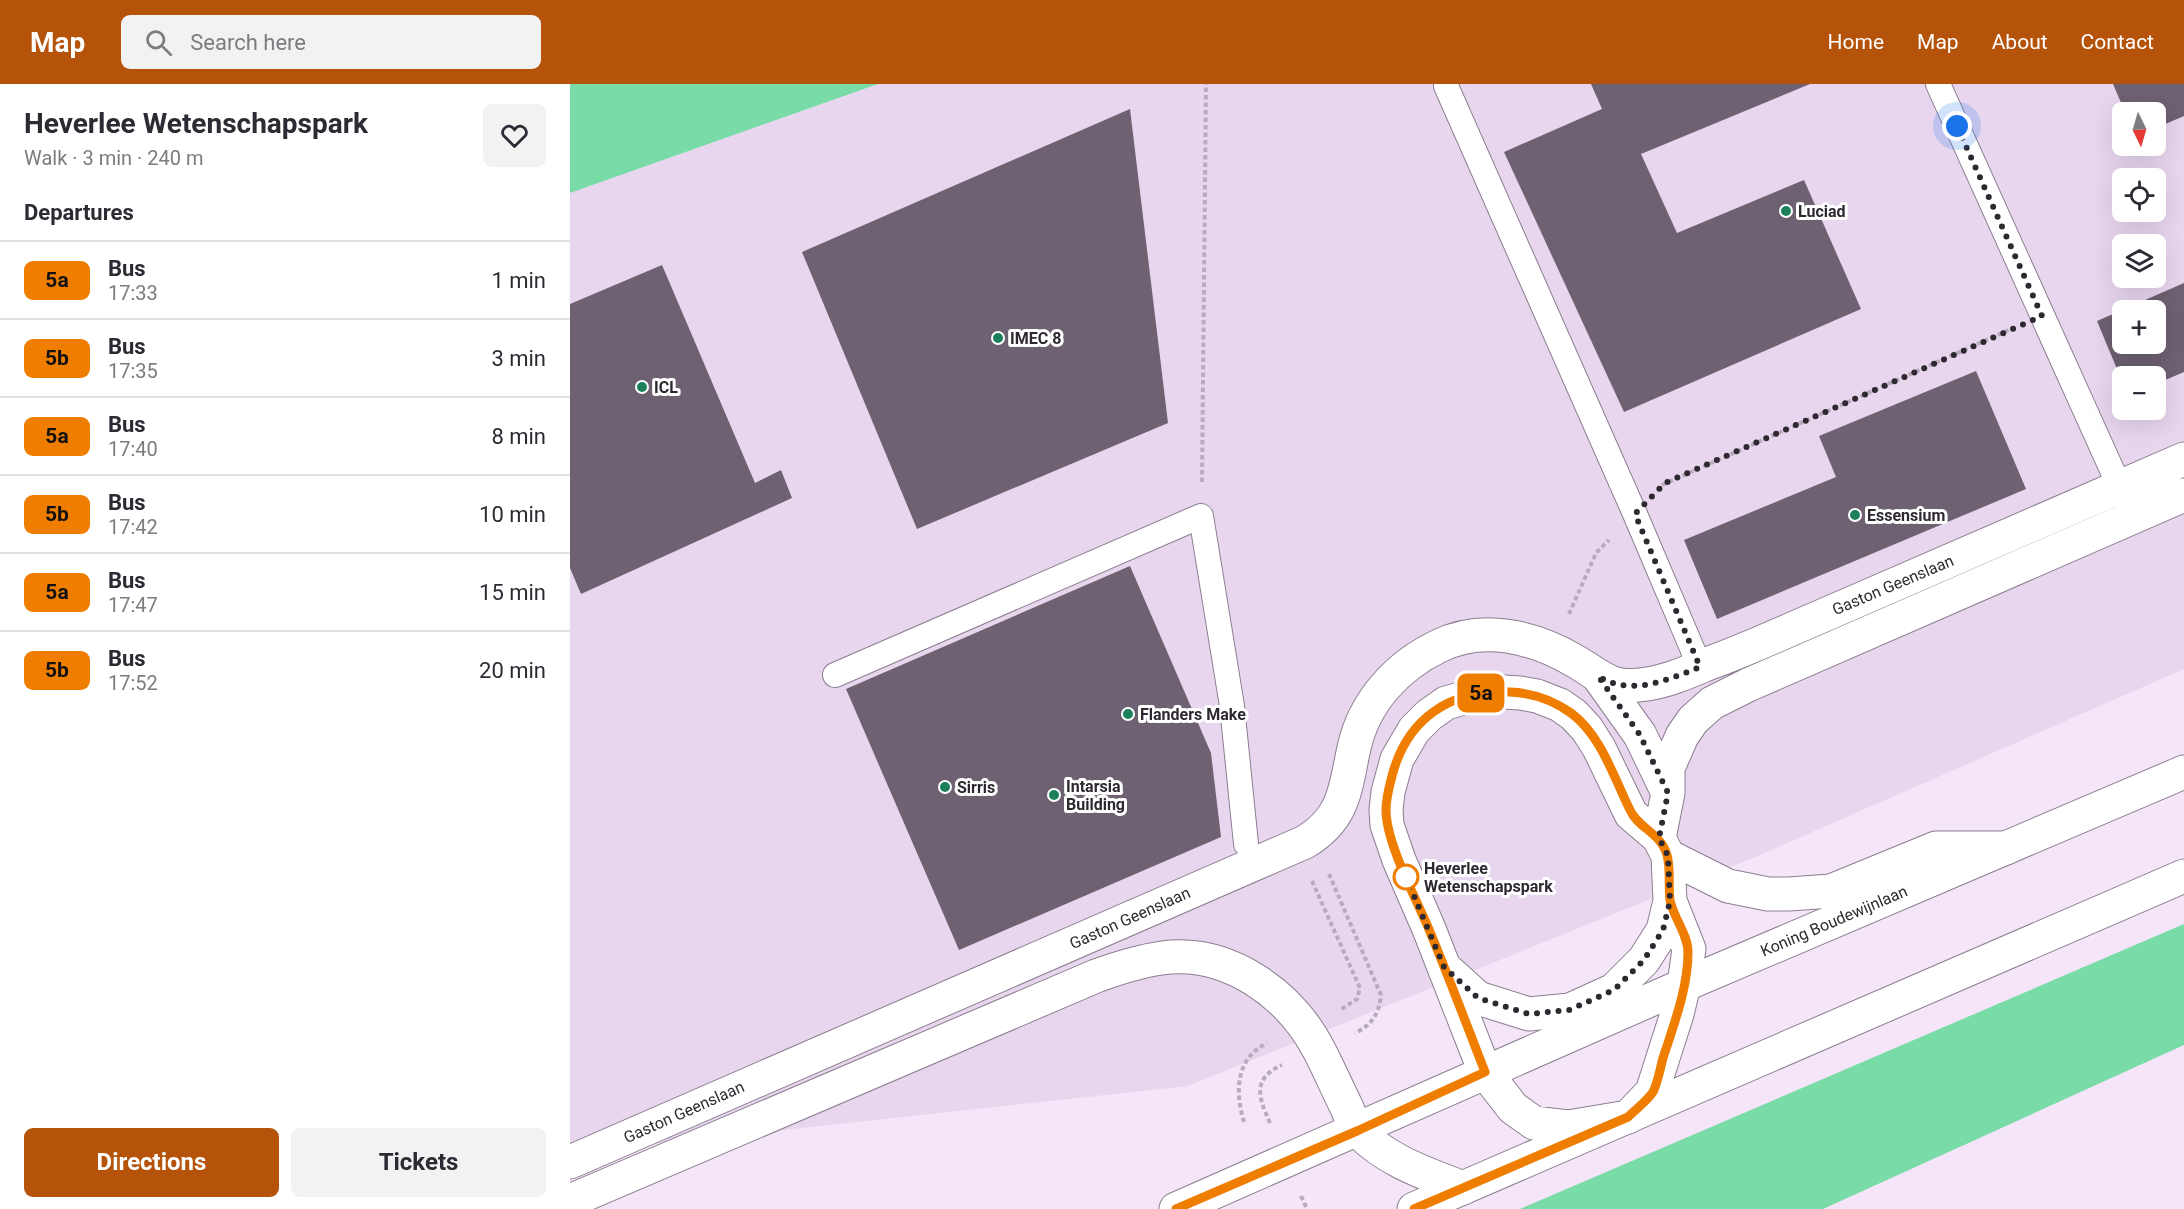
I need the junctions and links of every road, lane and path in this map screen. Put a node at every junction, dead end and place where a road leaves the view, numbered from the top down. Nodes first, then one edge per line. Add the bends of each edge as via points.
1 (1206, 84) edge
2 (1938, 84) edge
3 (1446, 86) dead end
4 (2042, 316) junction
5 (2184, 459) edge
6 (2120, 487) junction
7 (2184, 495) edge
8 (1635, 514) junction
9 (1202, 516) junction
10 (2133, 517) junction
11 (1568, 615) dead end
12 (1700, 667) junction
13 (835, 675) dead end
14 (1598, 676) junction
15 (2184, 772) edge
16 (1668, 793) junction
17 (1246, 844) dead end
18 (1663, 847) junction
19 (2006, 848) junction
20 (1324, 864) dead end
21 (2184, 876) edge
22 (1312, 880) dead end
23 (1670, 901) junction
24 (1444, 967) junction
25 (1684, 985) junction
26 (1337, 1011) dead end
27 (1350, 1035) dead end
28 (1272, 1040) dead end
29 (1285, 1064) dead end
30 (1485, 1072) junction
31 (1266, 1113) dead end
32 (1628, 1117) junction
33 (1244, 1122) dead end
34 (1357, 1131) junction
35 (570, 1162) edge
36 (1463, 1188) junction
37 (570, 1201) edge
38 (1176, 1209) edge
39 (1414, 1209) edge

1 - 9 path
2 - 4 lane
3 - 8 lane
4 - 6 lane
4 - 8 path via 1665,483
5 - 6 main road, Gaston Geenslaan
6 - 10 lane
6 - 12 main road, Gaston Geenslaan
7 - 10 main road, Gaston Geenslaan
8 - 11 path via 1596,553
8 - 12 lane
9 - 13 lane
9 - 17 lane via 1232,706
10 - 16 main road, Gaston Geenslaan via 1712,704 1682,736 1668,768
12 - 14 main road, Gaston Geenslaan via 1636,686 1617,686
14 - 16 main road, Gaston Geenslaan via 1640,735
14 - 35 main road, Gaston Geenslaan via 1554,649 1514,636 1473,635 1438,646 1408,663 1384,687 1364,718 1340,808 1322,830 1305,842
15 - 19 main road, Koning Boudewijnlaan
16 - 18 main road, Gaston Geenslaan
18 - 19 main road via 1728,886 1767,894 1831,891 1936,848
18 - 23 main road, Gaston Geenslaan
18 - 24 main road via 1631,814 1587,729 1560,705 1520,693 1489,691 1446,703 1414,730 1397,759 1386,810 1399,860
19 - 25 main road, Koning Boudewijnlaan
20 - 27 path via 1381,995 1370,1024
21 - 32 main road
22 - 26 path via 1360,988 1357,999
23 - 24 main road via 1663,930 1644,960 1614,990 1569,1010 1529,1014 1478,998
23 - 25 main road, Gaston Geenslaan via 1689,949
24 - 30 main road
25 - 30 main road, Koning Boudewijnlaan
25 - 32 main road, Gaston Geenslaan via 1652,1092
28 - 33 path via 1255,1050 1240,1072 1238,1090
29 - 31 path via 1268,1073 1260,1086 1260,1100
30 - 32 main road via 1513,1108 1534,1123 1568,1127
30 - 34 main road, Koning Boudewijnlaan
32 - 36 main road
34 - 36 main road via 1395,1161
34 - 37 main road via 1318,1049 1300,1018 1285,1002 1267,987 1229,968 1209,961 1164,958 1096,976
34 - 38 main road, Koning Boudewijnlaan
36 - 39 main road

